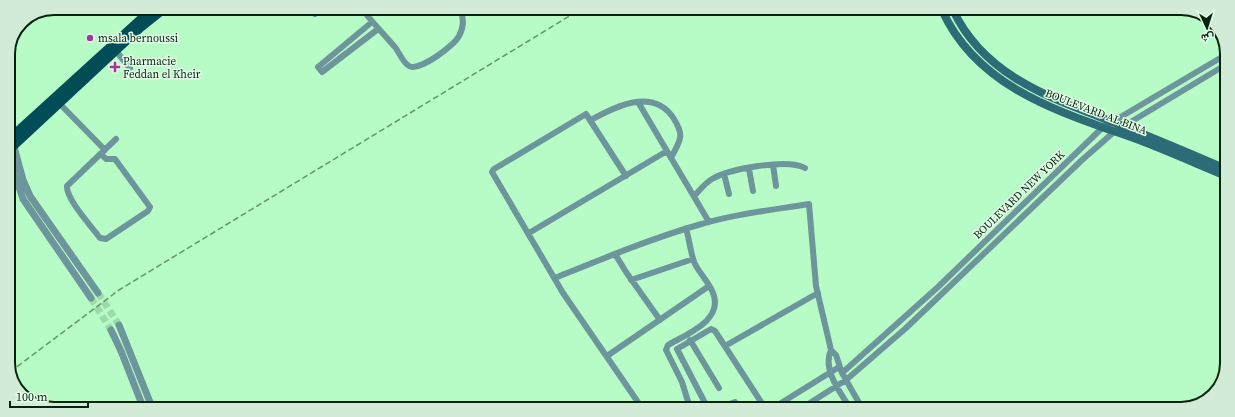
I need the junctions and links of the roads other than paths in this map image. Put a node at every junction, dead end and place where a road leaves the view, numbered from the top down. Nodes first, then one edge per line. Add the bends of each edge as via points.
1 (146, 15) edge
2 (157, 15) edge
3 (367, 15) edge
4 (462, 15) edge
5 (944, 15) edge
6 (956, 15) edge
7 (372, 22) junction
8 (378, 29) junction
9 (341, 47) junction
10 (116, 50) junction
11 (346, 53) junction
12 (1220, 58) edge
13 (130, 68) dead end
14 (1220, 68) edge
15 (638, 102) junction
16 (59, 103) junction
17 (591, 120) junction
18 (1112, 122) junction
19 (1123, 126) junction
20 (1102, 128) junction
21 (1114, 132) junction
22 (15, 139) edge
23 (116, 139) dead end
24 (15, 140) edge
25 (667, 151) junction
26 (103, 152) junction
27 (15, 155) edge
28 (671, 158) junction
29 (773, 165) junction
30 (1220, 166) edge
31 (805, 168) dead end
32 (749, 169) junction
33 (724, 174) junction
34 (1220, 174) edge
35 (15, 175) edge
36 (626, 176) junction
37 (776, 186) dead end
38 (753, 191) dead end
39 (729, 194) dead end
40 (694, 196) junction
41 (1008, 220) junction
42 (709, 222) junction
43 (1014, 224) junction
44 (686, 228) junction
45 (529, 233) junction
46 (615, 254) junction
47 (693, 258) junction
48 (555, 278) junction
49 (631, 280) junction
50 (710, 286) junction
51 (938, 287) junction
52 (943, 292) junction
53 (98, 293) tunnel mouth
54 (818, 293) junction
55 (92, 298) tunnel mouth
56 (660, 320) junction
57 (901, 322) junction
58 (118, 325) tunnel mouth
59 (906, 328) junction
60 (111, 330) tunnel mouth
61 (690, 340) junction
62 (725, 346) junction
63 (831, 350) junction
64 (607, 356) junction
65 (840, 370) junction
66 (831, 372) junction
67 (846, 380) junction
68 (838, 387) junction
69 (719, 388) dead end
70 (149, 399) junction
71 (141, 402) edge
72 (146, 402) edge
73 (150, 402) edge
74 (638, 402) edge
75 (688, 402) edge
76 (704, 402) edge
77 (761, 402) edge
78 (783, 402) edge
79 (812, 402) edge
80 (847, 402) edge
81 (859, 402) edge

1 - 22 main road
2 - 10 main road
3 - 7 street
4 - 8 street via 463,21 459,37 420,66 409,66
5 - 20 main road, BOULEVARD AL BINA via 976,58 1011,87 1039,102
6 - 18 main road, BOULEVARD AL BINA via 986,55 1023,83 1053,99
7 - 8 street
7 - 9 street
8 - 11 street
9 - 11 street
9 - 11 street via 318,67 322,72
10 - 13 street
10 - 16 main road
12 - 18 street, BOULEVARD NEW YORK
14 - 19 street, BOULEVARD NEW YORK
15 - 17 street via 621,105
15 - 25 street
15 - 28 street via 664,107 669,111 680,130 681,138
16 - 24 main road
16 - 26 street
17 - 36 street
17 - 45 street via 587,115 583,115 493,170
18 - 19 main road, BOULEVARD AL BINA
18 - 20 street, BOULEVARD NEW YORK
19 - 21 street, BOULEVARD NEW YORK
19 - 30 main road, BOULEVARD AL BINA
20 - 21 main road, BOULEVARD AL BINA
20 - 41 street, BOULEVARD NEW YORK
21 - 34 main road, BOULEVARD AL BINA
21 - 43 street, BOULEVARD NEW YORK
23 - 26 street
25 - 28 street
25 - 36 street
26 - 26 street via 68,186 67,190 100,238 106,239 148,211 150,207 116,159 106,158
27 - 53 street via 30,196
28 - 40 street
29 - 31 street via 791,163
29 - 32 street
29 - 37 street
32 - 33 street
32 - 38 street
33 - 39 street
33 - 40 street via 708,182
35 - 55 street via 23,198
36 - 45 street
40 - 42 street
41 - 43 street
41 - 51 street, BOULEVARD NEW YORK
42 - 44 street
42 - 54 street via 809,204
43 - 52 street, BOULEVARD NEW YORK
44 - 46 street
44 - 47 street
45 - 48 street
46 - 48 street
46 - 49 street
47 - 49 street
47 - 50 street
48 - 64 street
49 - 56 street
50 - 56 street
50 - 75 street via 715,301 711,316 703,324 668,345 666,350 682,382
51 - 52 street
51 - 57 street, BOULEVARD NEW YORK
52 - 59 street, BOULEVARD NEW YORK
54 - 62 street
54 - 63 street
56 - 64 street
57 - 59 street
57 - 65 street, BOULEVARD NEW YORK
58 - 70 street
59 - 67 street, BOULEVARD NEW YORK
60 - 71 street
61 - 62 street via 712,329
61 - 69 street
61 - 76 street via 679,347 678,352
62 - 77 street
63 - 65 street via 836,355
63 - 66 street via 828,357
64 - 74 street
65 - 66 street, BOULEVARD NEW YORK
65 - 67 street
66 - 68 street
66 - 78 street, BOULEVARD NEW YORK
67 - 68 street, BOULEVARD NEW YORK
67 - 81 street
68 - 79 street, BOULEVARD NEW YORK
68 - 80 street
70 - 72 street
70 - 73 street

